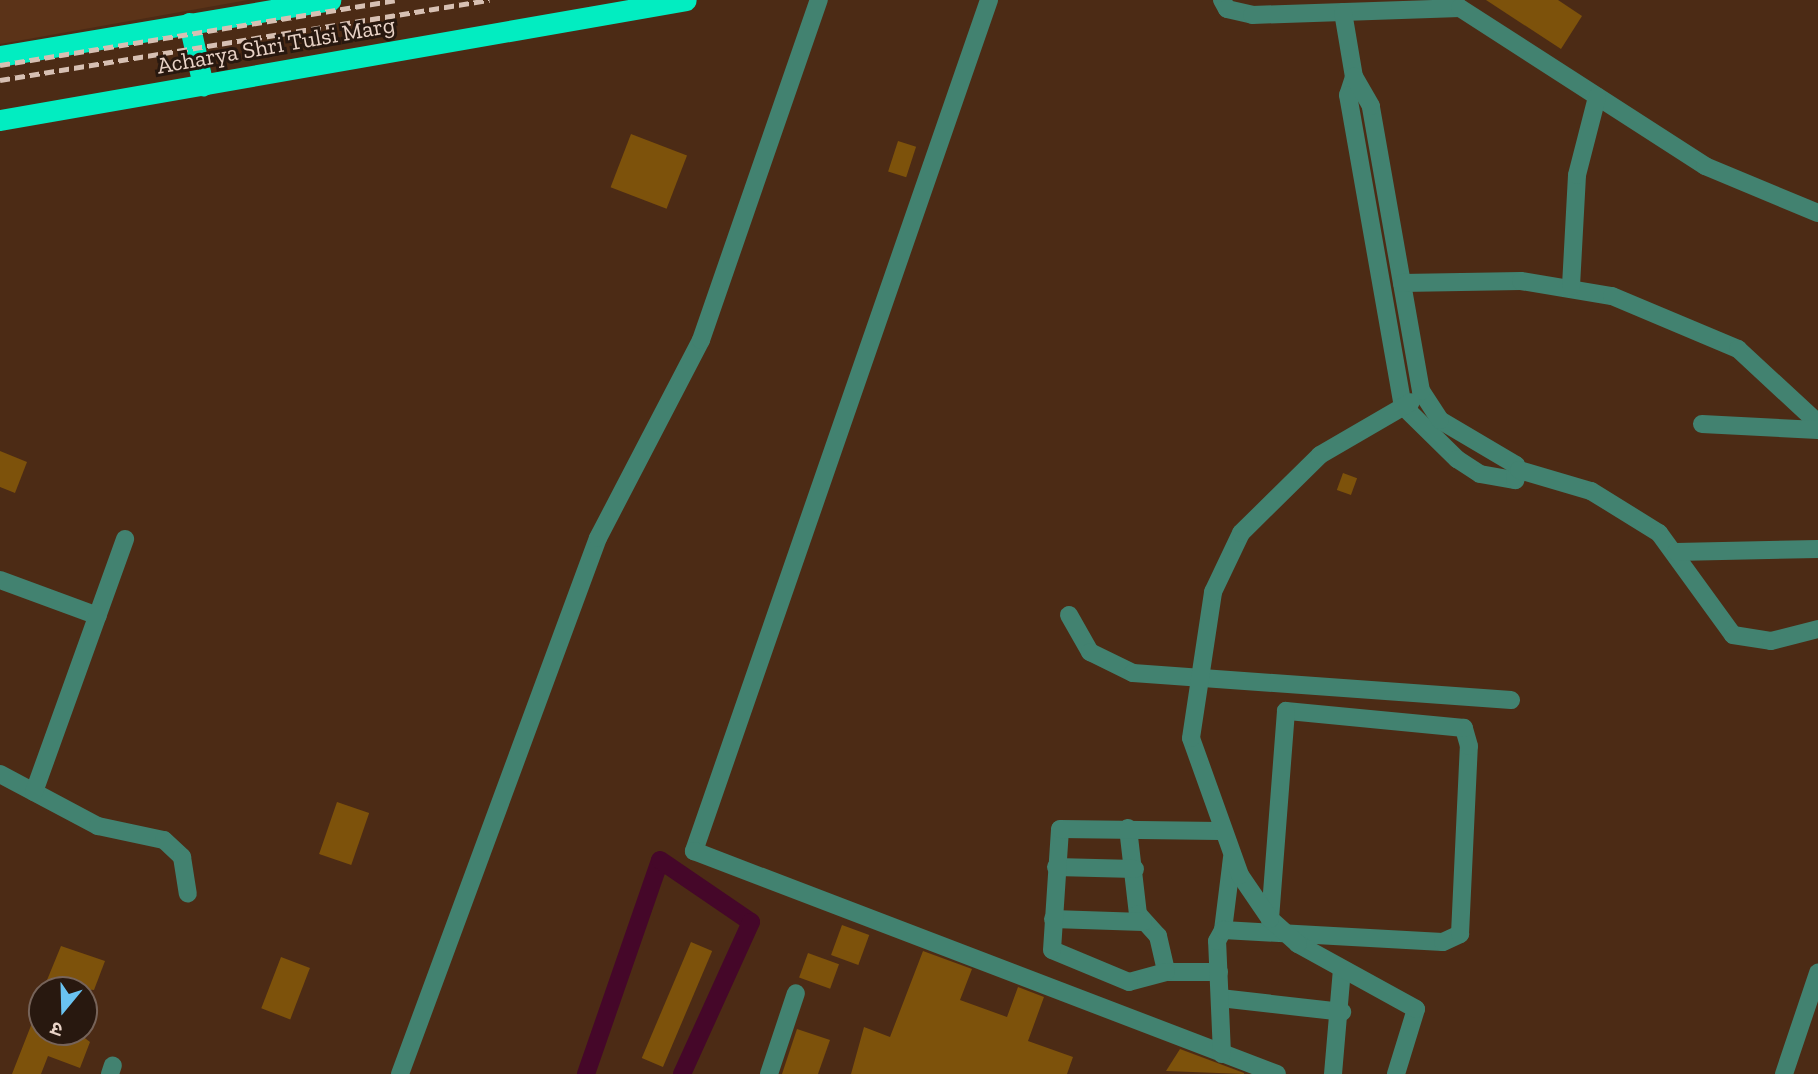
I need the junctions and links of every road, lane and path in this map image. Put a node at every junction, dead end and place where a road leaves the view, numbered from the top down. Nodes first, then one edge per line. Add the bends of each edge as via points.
1 (330, 0) edge
2 (686, 0) edge
3 (819, 0) edge
4 (989, 0) edge
5 (1222, 0) edge
6 (1343, 12) junction
7 (188, 23) junction
8 (0, 56) edge
9 (1354, 77) junction
10 (203, 85) junction
11 (1597, 97) junction
12 (0, 120) edge
13 (1818, 213) edge
14 (1402, 283) junction
15 (1571, 286) junction
16 (1424, 396) junction
17 (1403, 405) junction
18 (1818, 423) edge
19 (1702, 424) dead end
20 (1818, 430) edge
21 (1519, 470) junction
22 (125, 539) dead end
23 (1818, 549) edge
24 (1676, 552) junction
25 (0, 580) edge
26 (1069, 615) dead end
27 (98, 617) junction
28 (1818, 629) edge
29 (1197, 682) junction
30 (1511, 700) dead end
31 (0, 774) edge
32 (34, 792) junction
33 (1128, 828) junction
34 (1220, 831) junction
35 (1232, 858) junction
36 (1056, 867) junction
37 (1135, 869) junction
38 (188, 894) dead end
39 (1053, 919) junction
40 (1143, 922) junction
41 (1276, 925) junction
42 (1223, 930) junction
43 (1342, 969) junction
44 (1166, 972) junction
45 (1219, 972) junction
46 (1818, 973) edge
47 (796, 993) dead end
48 (1220, 998) junction
49 (1342, 1012) junction
50 (1222, 1054) junction
51 (400, 1074) edge
52 (769, 1074) edge
53 (1277, 1074) edge
54 (1333, 1074) edge
55 (1396, 1074) edge
56 (1784, 1074) edge

1 - 7 highway, Acharya Shri Tulsi Marg
2 - 10 highway, Acharya Shri Tulsi Marg
3 - 51 street via 701,340 598,538
4 - 50 street via 693,847 713,861
5 - 6 street via 1236,14
6 - 9 street
6 - 11 street via 1460,8
7 - 8 highway, Acharya Shri Tulsi Marg
7 - 10 highway
9 - 14 street via 1368,94
9 - 17 street via 1348,95
10 - 12 highway, Acharya Shri Tulsi Marg
11 - 13 street via 1704,166
11 - 15 street via 1577,175
14 - 15 street
14 - 16 street
15 - 18 street via 1690,325 1738,349
16 - 17 street
16 - 21 street via 1440,420
17 - 21 street via 1433,440 1480,474 1511,482
17 - 29 street via 1320,455 1241,533 1213,592
19 - 20 street
21 - 24 street via 1591,491 1659,533
22 - 27 street
23 - 24 street
24 - 28 street via 1733,635 1771,641
25 - 27 street
26 - 29 street via 1084,646 1107,664
27 - 32 street
29 - 30 street
29 - 34 street via 1191,738
31 - 32 street
32 - 38 street via 98,826 164,840 182,857
33 - 34 street
33 - 36 street via 1065,826 1057,836
33 - 37 street
34 - 35 street
35 - 41 street
35 - 42 street
36 - 37 street
36 - 39 street
37 - 40 street
39 - 40 street
39 - 44 street via 1052,950 1060,958 1129,982
40 - 44 street via 1158,936
41 - 41 street via 1286,711 1464,728 1469,746 1457,937 1443,942
41 - 42 street
41 - 43 street
42 - 45 street via 1217,941
43 - 49 street
43 - 55 street via 1417,1012
44 - 45 street
45 - 48 street
46 - 56 street
47 - 52 street
48 - 49 street
48 - 50 street
49 - 54 street
50 - 53 street

